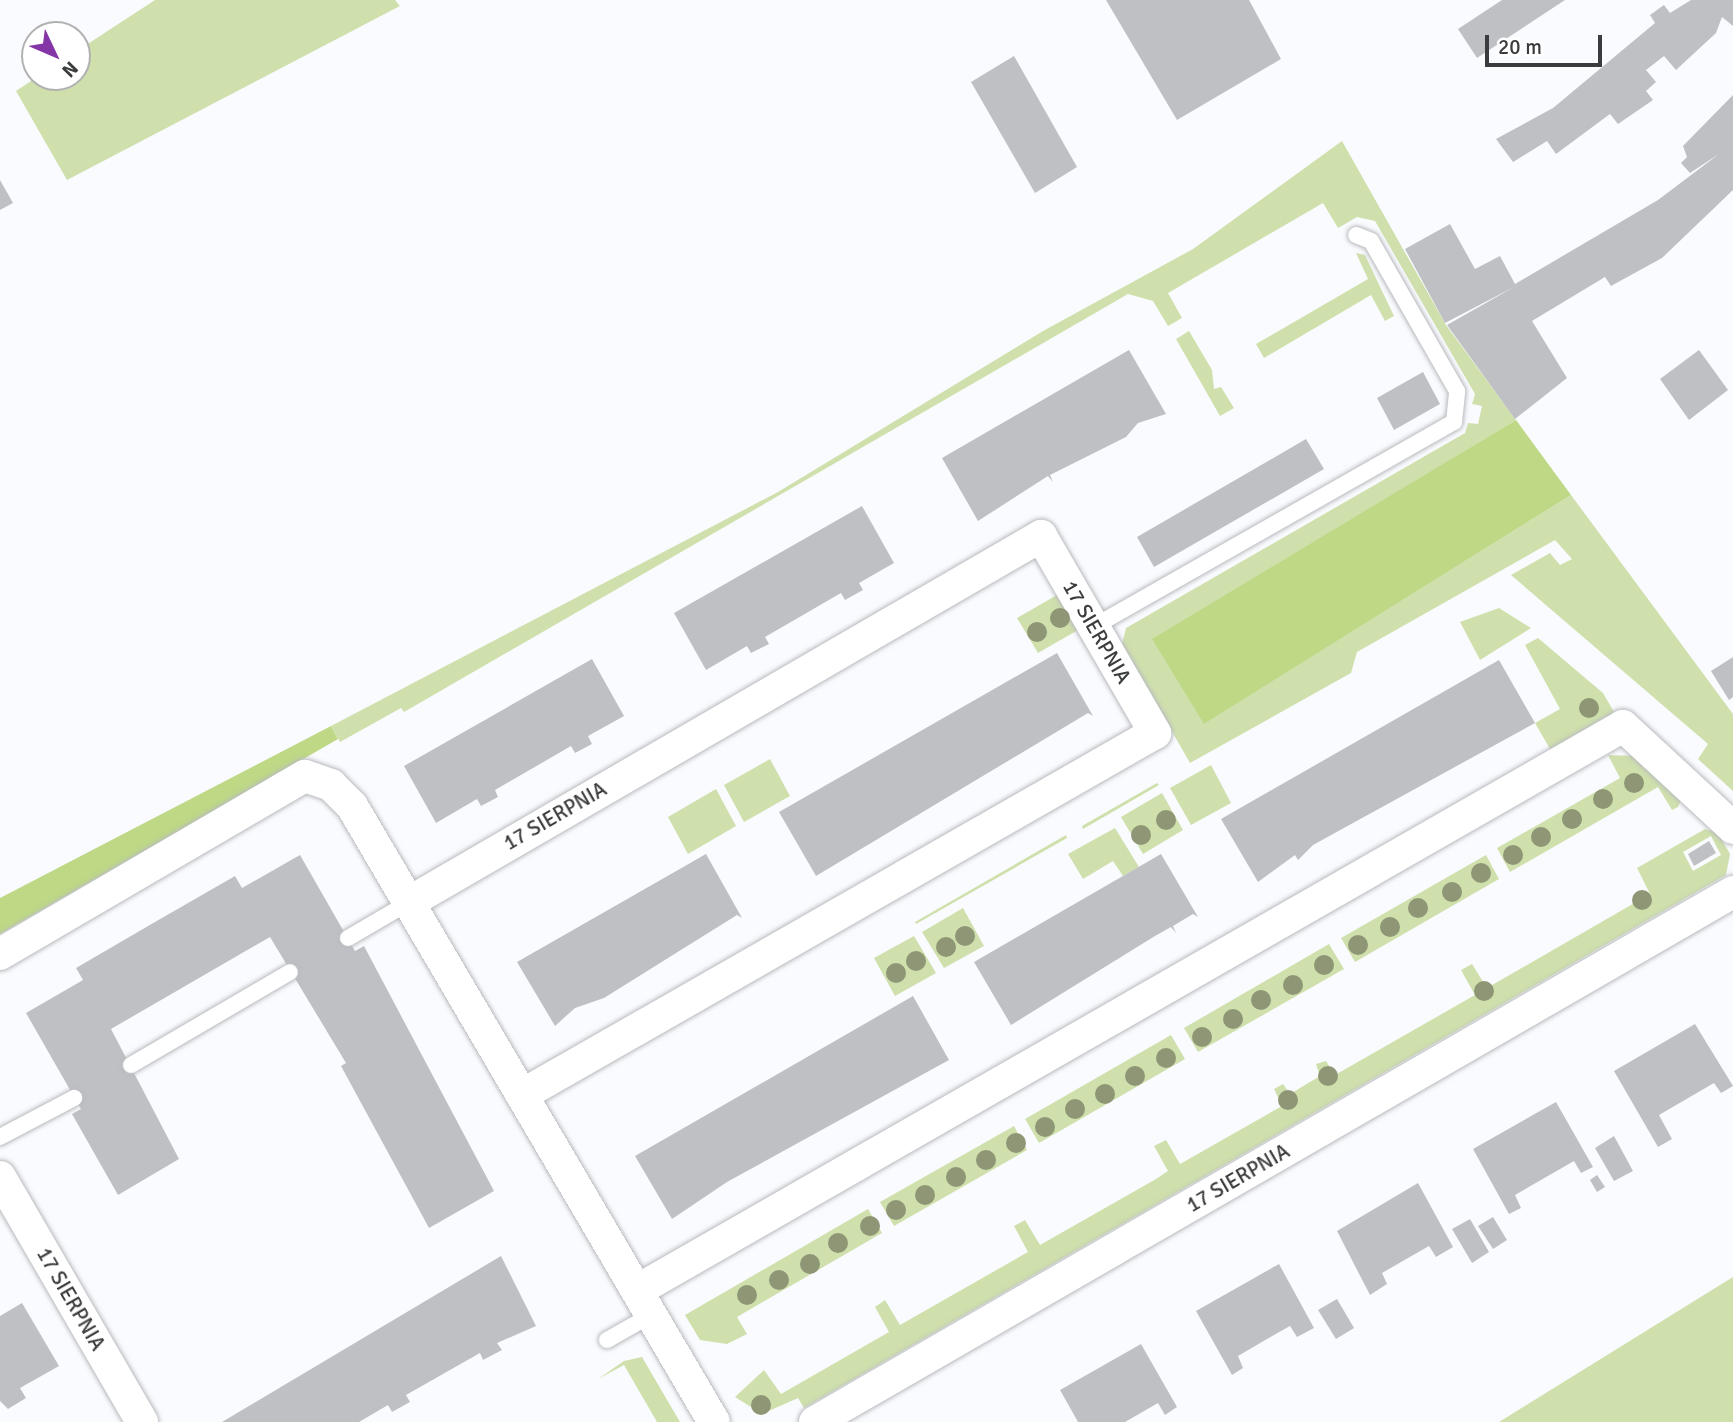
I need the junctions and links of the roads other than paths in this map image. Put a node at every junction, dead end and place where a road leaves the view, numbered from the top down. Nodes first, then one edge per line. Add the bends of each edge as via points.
1 (1356, 235) dead end
2 (1093, 627) junction
3 (1733, 828) edge
4 (1733, 892) edge
5 (408, 903) junction
6 (348, 938) dead end
7 (0, 954) edge
8 (290, 972) dead end
9 (131, 1065) dead end
10 (524, 1094) junction
11 (74, 1098) dead end
12 (0, 1138) edge
13 (0, 1177) edge
14 (645, 1302) junction
15 (607, 1340) dead end
16 (142, 1422) edge
17 (713, 1422) edge
18 (815, 1422) edge

1 - 2 lane via 1371,241 1457,391 1454,422
2 - 5 street, 17 SIERPNIA via 1041,536
2 - 10 street, 17 SIERPNIA via 1155,733
3 - 14 street via 1623,726
4 - 18 street, 17 SIERPNIA
5 - 6 lane
5 - 7 street via 352,806 331,785 305,776
5 - 10 street
8 - 9 lane
10 - 14 street
11 - 12 lane
13 - 16 street, 17 SIERPNIA
14 - 15 lane
14 - 17 street

